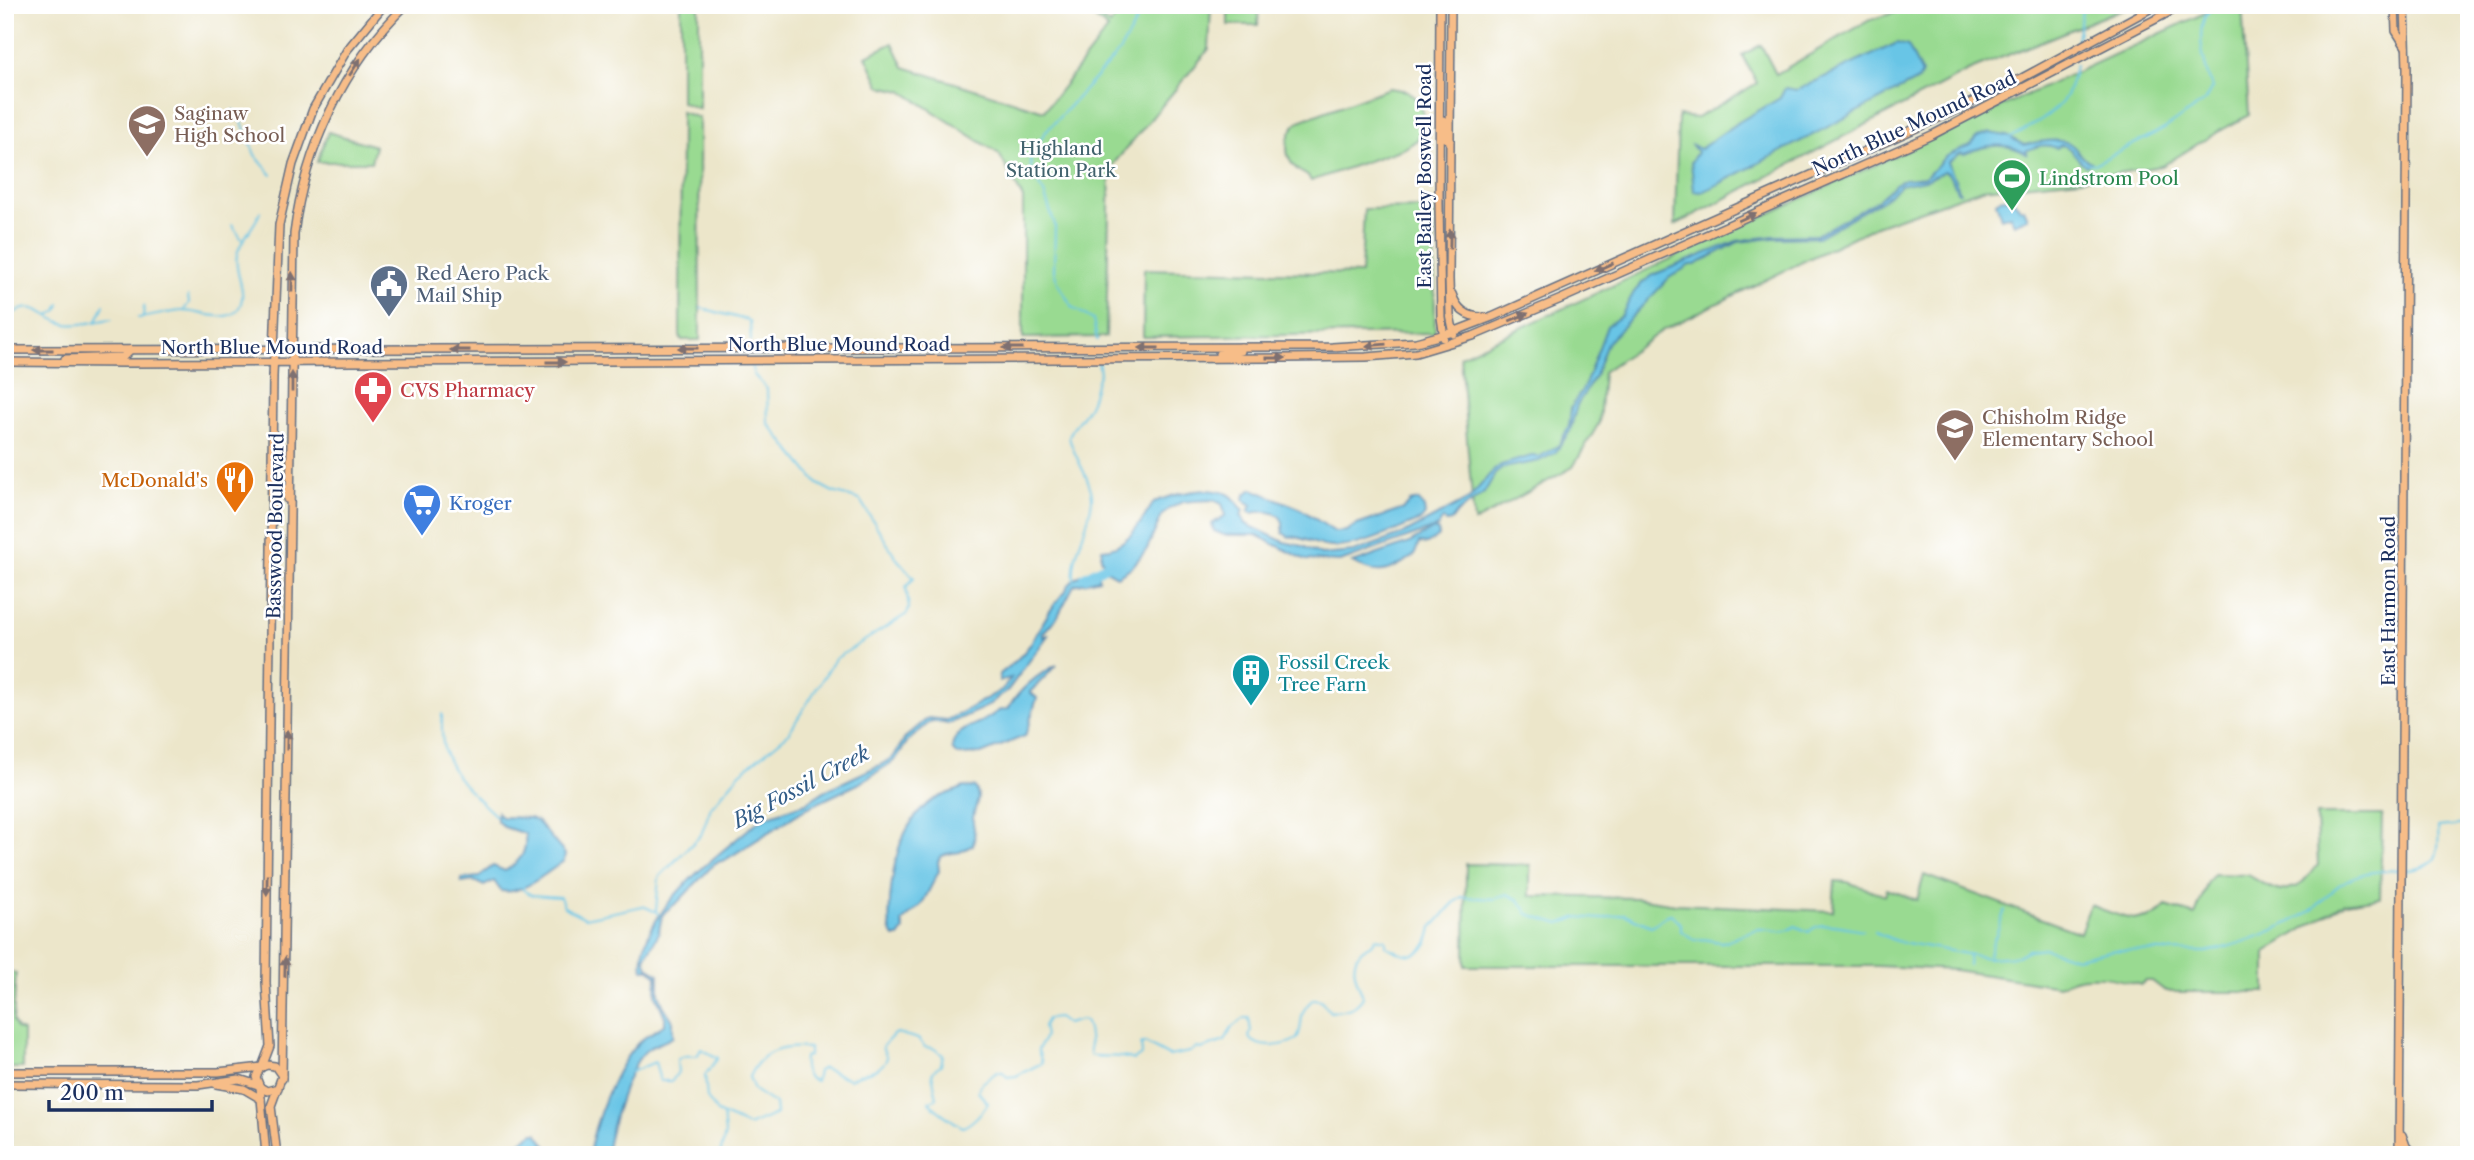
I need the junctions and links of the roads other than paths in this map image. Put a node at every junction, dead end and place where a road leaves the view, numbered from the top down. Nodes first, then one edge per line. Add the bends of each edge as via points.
1 (383, 5) edge
2 (406, 5) edge
3 (1440, 5) edge
4 (1451, 5) edge
5 (2157, 5) edge
6 (2183, 5) edge
7 (2395, 5) edge
8 (2405, 5) edge
9 (2406, 48) junction
10 (1440, 60) junction
11 (1451, 97) junction
12 (1440, 99) junction
13 (1450, 140) junction
14 (1649, 246) junction
15 (1654, 259) junction
16 (1449, 279) junction
17 (1493, 317) junction
18 (1453, 332) junction
19 (1444, 335) junction
20 (1456, 342) junction
21 (1446, 345) junction
22 (1241, 347) junction
23 (5, 350) edge
24 (130, 350) junction
25 (275, 350) junction
26 (292, 350) junction
27 (1180, 358) junction
28 (292, 361) junction
29 (5, 362) edge
30 (274, 362) junction
31 (58, 363) junction
32 (272, 481) junction
33 (291, 509) junction
34 (262, 1067) junction
35 (5, 1072) edge
36 (282, 1079) junction
37 (5, 1084) edge
38 (212, 1084) junction
39 (259, 1086) junction
40 (278, 1088) junction
41 (261, 1099) junction
42 (2399, 1128) junction
43 (266, 1155) edge
44 (278, 1155) edge
45 (2399, 1155) edge
46 (2414, 1155) edge

1 - 25 main road, Basswood Boulevard via 329,79 295,156 278,234
26 -> 2 main road, Basswood Boulevard via 294,234 311,156 350,75
3 - 10 main road, East Bailey Boswell Road
4 - 11 main road, East Bailey Boswell Road
5 - 14 main road, North Blue Mound Road via 1939,118
15 -> 6 main road, North Blue Mound Road via 1934,134
7 - 9 main road, East Harmon Road via 2396,31
8 - 9 main road, East Harmon Road
9 - 42 main road, East Harmon Road
10 - 11 main road via 1447,65
10 - 12 main road, East Bailey Boswell Road
11 - 13 main road, East Bailey Boswell Road
12 - 13 main road via 1444,138
12 - 19 main road, East Bailey Boswell Road
16 -> 13 main road, East Bailey Boswell Road
14 - 15 main road
14 -> 17 main road, North Blue Mound Road
20 -> 15 main road, North Blue Mound Road
16 - 17 main road via 1462,310 1475,317
16 - 18 main road, East Bailey Boswell Road
17 - 18 main road, North Blue Mound Road
18 - 19 main road, North Blue Mound Road
18 - 20 main road, East Bailey Boswell Road
19 - 21 main road, East Bailey Boswell Road
19 -> 22 main road, North Blue Mound Road via 1362,347
20 - 21 main road, North Blue Mound Road
27 -> 21 main road, North Blue Mound Road via 1366,357
22 -> 26 main road, North Blue Mound Road
22 - 27 main road via 1236,353
24 -> 23 main road, North Blue Mound Road
24 - 25 main road, North Blue Mound Road
24 - 31 main road via 123,357 67,358
25 - 26 main road, North Blue Mound Road
25 - 30 main road, Basswood Boulevard
26 - 28 main road, Basswood Boulevard
28 -> 27 main road, North Blue Mound Road
28 - 30 main road, North Blue Mound Road
33 -> 28 main road, Basswood Boulevard
29 - 31 main road, North Blue Mound Road
30 - 31 main road, North Blue Mound Road
30 - 32 main road, Basswood Boulevard
32 - 33 main road via 285,488
32 -> 34 main road, Basswood Boulevard via 266,983 270,1046
36 -> 33 main road, Basswood Boulevard
34 - 35 main road via 223,1072
34 - 36 main road via 277,1067
34 - 39 main road via 257,1075
36 - 40 main road
37 - 38 main road
38 - 39 main road via 239,1079
38 - 41 main road via 244,1089
39 - 40 main road via 267,1091
39 - 41 main road
40 - 44 main road via 271,1106
41 - 43 main road
42 - 45 main road, East Harmon Road
42 - 46 main road

